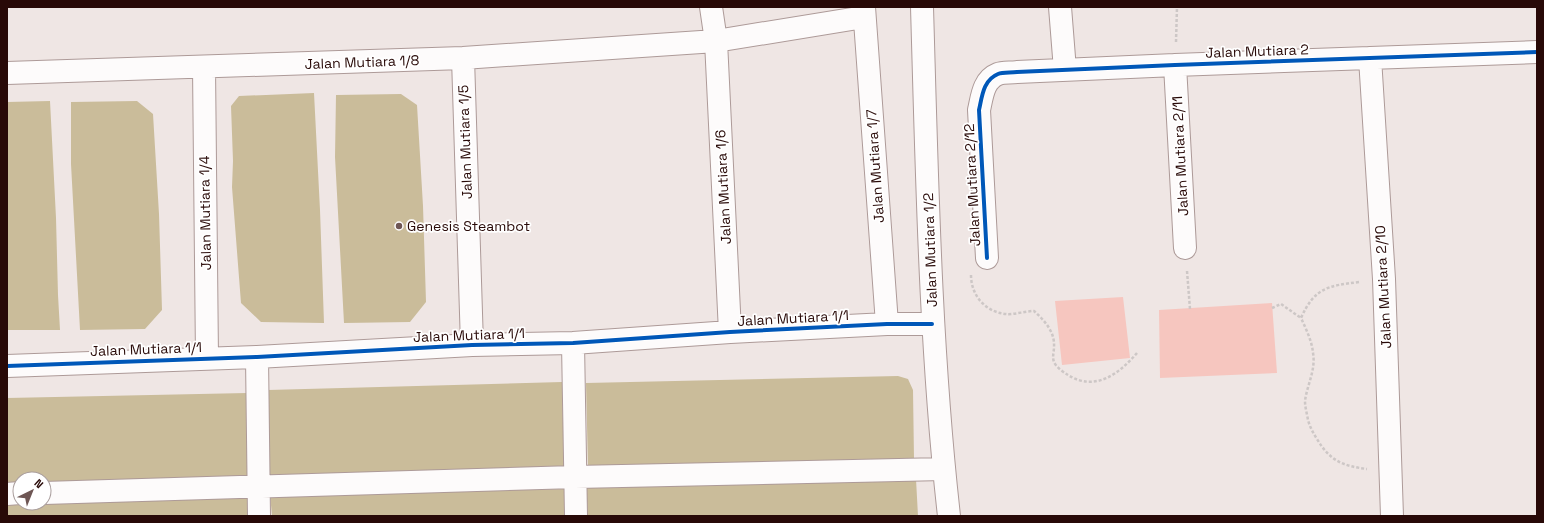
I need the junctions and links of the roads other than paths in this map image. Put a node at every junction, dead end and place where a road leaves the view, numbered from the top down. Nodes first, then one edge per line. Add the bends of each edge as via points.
1 (711, 7) edge
2 (922, 7) edge
3 (1060, 7) edge
4 (864, 12) edge
5 (716, 41) junction
6 (1537, 52) edge
7 (463, 58) junction
8 (1370, 58) junction
9 (1175, 65) junction
10 (204, 67) junction
11 (1065, 70) junction
12 (7, 73) edge
13 (984, 88) joint
14 (1185, 248) road end
15 (987, 258) road end
16 (887, 324) junction
17 (932, 324) junction
18 (730, 332) junction
19 (573, 343) junction
20 (472, 345) junction
21 (256, 357) junction
22 (207, 358) junction
23 (7, 366) edge
24 (944, 469) junction
25 (575, 477) junction
26 (258, 486) junction
27 (52, 492) edge
28 (259, 516) edge
29 (576, 516) edge
30 (949, 516) edge
31 (1392, 516) edge

1 - 5 street, Jalan Mutiara 1/6
2 - 17 street, Jalan Mutiara 1/2
3 - 11 street
4 - 5 street, Jalan Mutiara 1/8
4 - 16 street, Jalan Mutiara 1/7
5 - 7 street, Jalan Mutiara 1/8
5 - 18 street, Jalan Mutiara 1/6
6 - 8 street, Jalan Mutiara 2
7 - 10 street, Jalan Mutiara 1/8
7 - 20 street, Jalan Mutiara 1/5
8 - 9 street, Jalan Mutiara 2
8 - 31 street, Jalan Mutiara 2/10 via 1384,279
9 - 11 street, Jalan Mutiara 2
9 - 14 street, Jalan Mutiara 2/11
10 - 12 street, Jalan Mutiara 1/8
10 - 22 street, Jalan Mutiara 1/4
11 - 13 street, Jalan Mutiara 2 via 997,74
13 - 15 street, Jalan Mutiara 2/12 via 979,110
16 - 17 street, Jalan Mutiara 1/1
16 - 18 street, Jalan Mutiara 1/1
17 - 24 street, Jalan Mutiara 1/2
18 - 19 street, Jalan Mutiara 1/1
19 - 20 street, Jalan Mutiara 1/1
19 - 25 street
20 - 21 street, Jalan Mutiara 1/1
21 - 22 street, Jalan Mutiara 1/1
21 - 26 street
22 - 23 street, Jalan Mutiara 1/1
24 - 25 street
24 - 30 street, Jalan Mutiara 1/2
25 - 26 street
25 - 29 street
26 - 27 street
26 - 28 street

